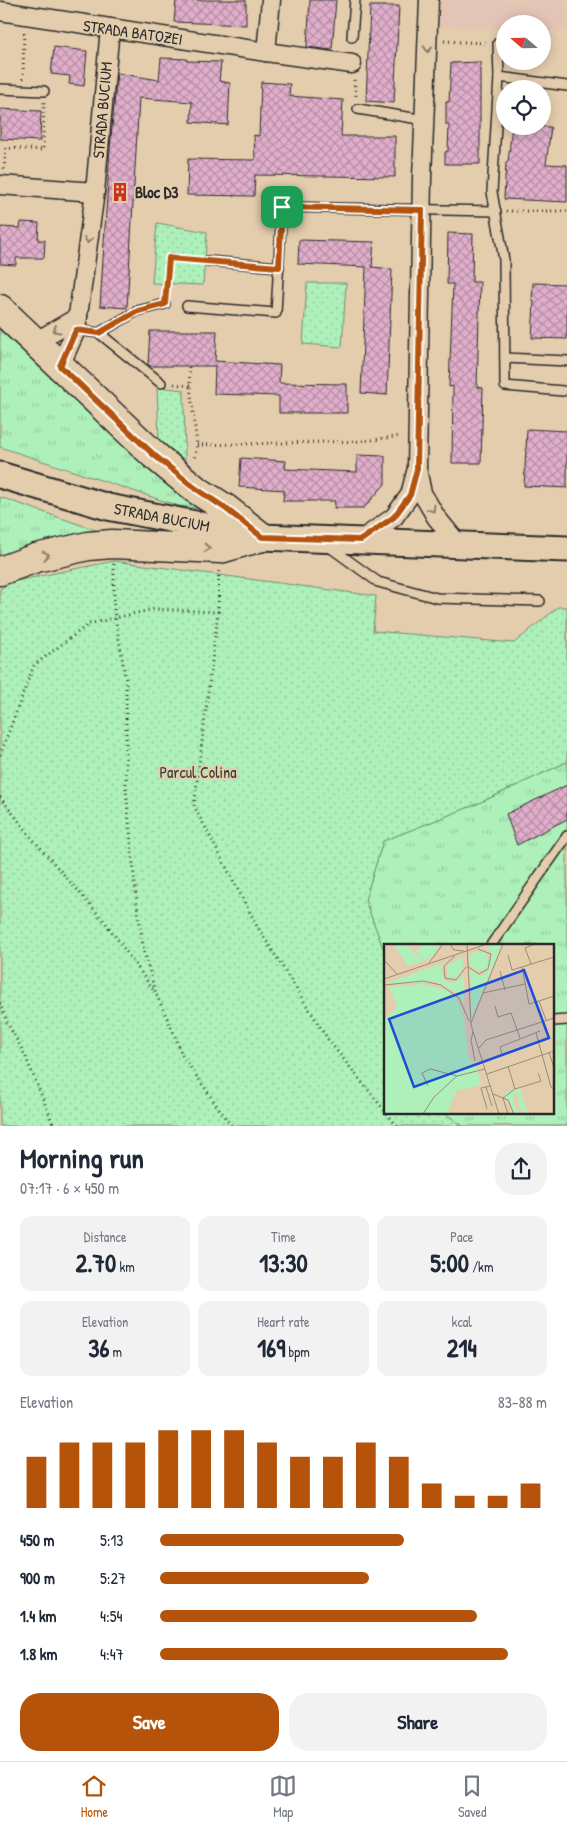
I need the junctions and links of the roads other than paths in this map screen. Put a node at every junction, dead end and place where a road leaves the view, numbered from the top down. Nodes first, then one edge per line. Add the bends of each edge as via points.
1 (272, 0) edge
2 (355, 0) edge
3 (429, 0) edge
4 (0, 11) edge
5 (110, 28) junction
6 (352, 37) dead end
7 (266, 52) junction
8 (352, 64) road end
9 (499, 70) edge
10 (499, 77) junction
11 (567, 86) edge
12 (0, 89) edge
13 (44, 91) road end
14 (358, 109) road end
15 (425, 120) junction
16 (1, 185) edge
17 (95, 192) junction
18 (422, 210) junction
19 (496, 211) junction
20 (208, 261) road end
21 (279, 267) junction
22 (165, 304) road end
23 (187, 306) dead end
24 (0, 309) edge
25 (77, 324) junction
26 (99, 333) junction
27 (35, 342) junction
28 (505, 358) junction
29 (567, 361) edge
30 (60, 366) junction
31 (161, 383) dead end
32 (563, 391) dead end
33 (417, 469) junction
34 (0, 475) edge
35 (262, 537) junction
36 (319, 539) junction
37 (361, 540) junction
38 (458, 544) junction
39 (567, 549) edge
40 (0, 571) edge
41 (540, 601) dead end
42 (567, 836) edge
43 (493, 944) edge
44 (567, 1020) edge
45 (554, 1021) edge

1 - 7 street
2 - 6 lane
3 -> 15 street
4 - 5 street, STRADA BATOZEI
5 - 7 street, STRADA BATOZEI
5 - 17 street, STRADA BUCIUM
7 - 8 street, STRADA BATOZEI
9 - 10 lane
10 - 11 lane
10 - 19 lane via 492,192
12 - 13 lane
14 - 15 lane
15 - 18 street
16 - 17 street
17 -> 25 street, STRADA BUCIUM
18 - 19 lane
18 - 21 lane via 282,207
18 - 33 street
19 - 28 lane via 504,260
20 - 21 lane
21 - 23 lane via 276,313
22 - 26 lane via 138,311
24 - 27 main road
25 - 26 lane
25 -> 27 street
25 - 30 street, STRADA BUCIUM
26 - 31 lane
27 - 30 main road
28 - 29 lane
28 - 32 lane via 505,386
30 - 35 main road via 154,455
33 - 37 street via 410,495 394,517
33 -> 38 street via 422,493
34 - 35 main road, STRADA BUCIUM via 108,507
35 - 36 main road, STRADA BUCIUM
40 -> 35 main road via 36,558 88,546 112,544 220,549
36 - 37 main road, STRADA BUCIUM
36 - 41 lane via 378,582 437,598
37 - 38 main road, STRADA BUCIUM
38 - 39 main road, STRADA BUCIUM
42 - 43 lane
44 - 45 lane

